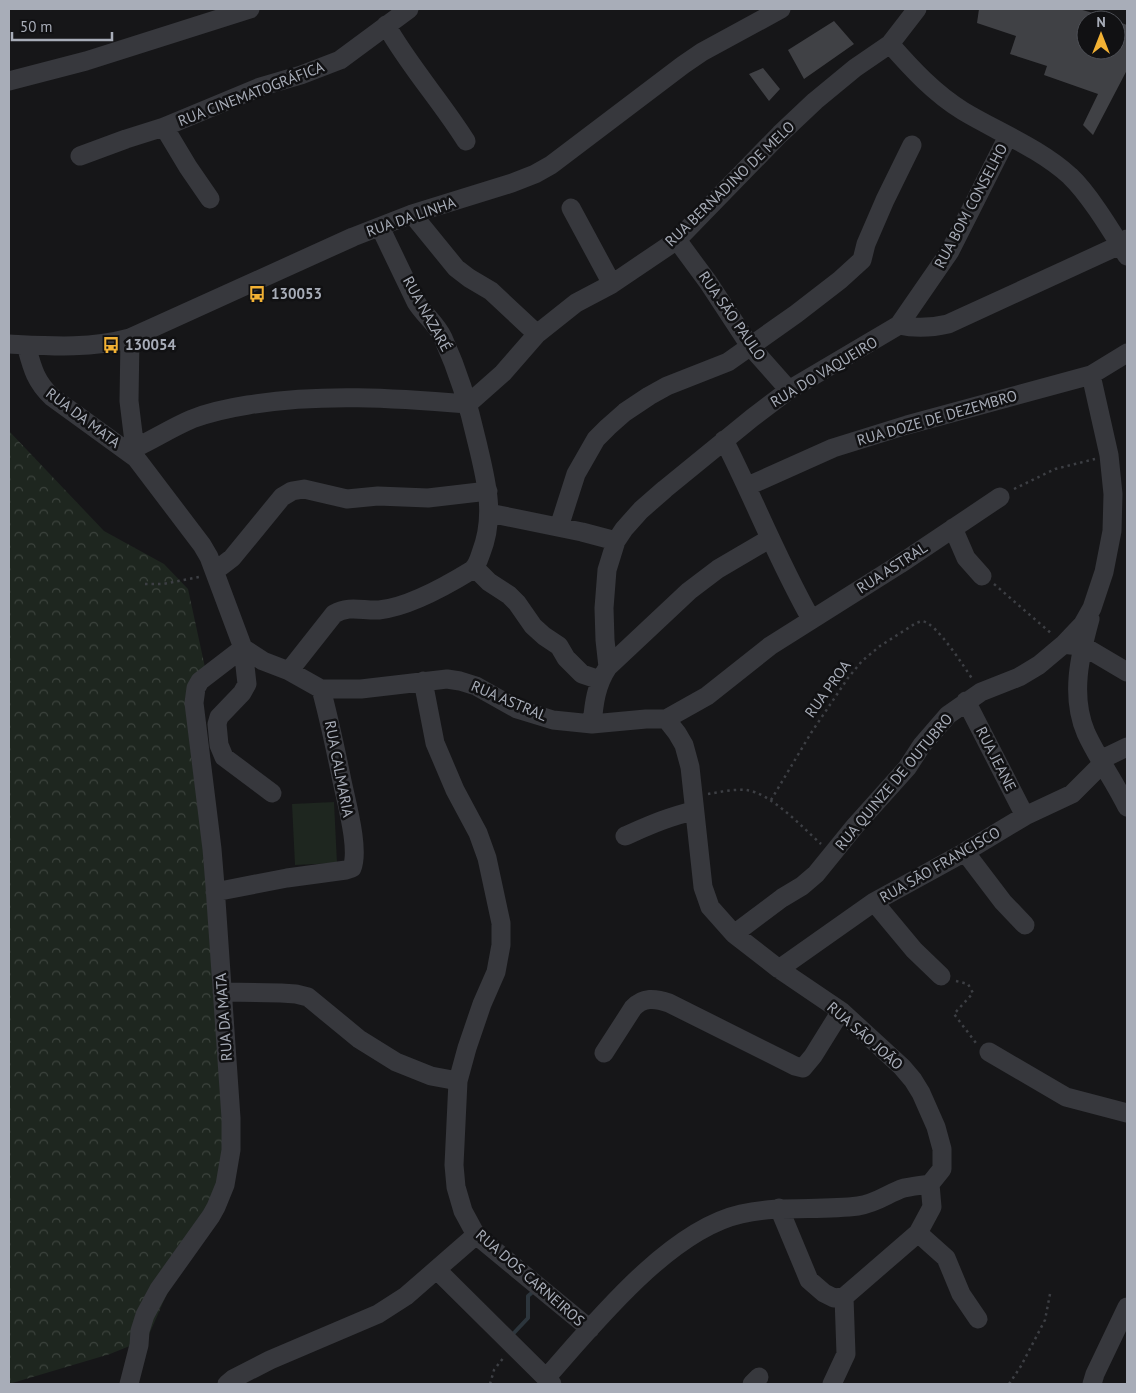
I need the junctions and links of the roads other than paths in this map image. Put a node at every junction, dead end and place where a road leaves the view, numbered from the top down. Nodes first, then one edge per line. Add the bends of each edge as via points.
1 (250, 9) edge
2 (409, 9) edge
3 (781, 9) edge
4 (915, 10) edge
5 (386, 25) junction
6 (890, 44) junction
7 (9, 81) edge
8 (164, 127) junction
9 (1008, 136) junction
10 (466, 141) dead end
11 (912, 144) dead end
12 (80, 156) dead end
13 (210, 199) dead end
14 (571, 208) dead end
15 (412, 214) junction
16 (380, 227) junction
17 (676, 240) junction
18 (1125, 246) edge
19 (612, 284) junction
20 (899, 325) junction
21 (537, 334) junction
22 (130, 338) junction
23 (18, 345) edge
24 (750, 346) junction
25 (1127, 353) edge
26 (1091, 375) junction
27 (789, 390) junction
28 (468, 404) junction
29 (724, 440) junction
30 (135, 453) junction
31 (748, 486) junction
32 (488, 491) junction
33 (1000, 498) road end
34 (489, 513) junction
35 (559, 526) junction
36 (953, 528) junction
37 (1120, 532) edge
38 (769, 539) junction
39 (616, 542) junction
40 (475, 568) junction
41 (215, 571) junction
42 (982, 576) road end
43 (811, 619) junction
44 (1073, 645) junction
45 (243, 648) junction
46 (289, 671) junction
47 (1127, 672) edge
48 (604, 674) junction
49 (422, 681) junction
50 (321, 689) junction
51 (974, 697) junction
52 (666, 720) junction
53 (592, 724) junction
54 (1127, 746) edge
55 (1101, 762) junction
56 (272, 793) dead end
57 (694, 804) junction
58 (1127, 808) edge
59 (1025, 816) junction
60 (625, 836) dead end
61 (965, 852) junction
62 (215, 892) junction
63 (874, 902) junction
64 (1026, 925) dead end
65 (734, 934) junction
66 (779, 969) junction
67 (941, 976) road end
68 (222, 992) junction
69 (841, 1011) junction
70 (990, 1052) road end
71 (604, 1053) dead end
72 (458, 1081) junction
73 (1127, 1114) edge
74 (930, 1184) junction
75 (779, 1208) junction
76 (918, 1233) junction
77 (476, 1235) junction
78 (437, 1270) junction
79 (844, 1297) junction
80 (1127, 1307) edge
81 (978, 1319) dead end
82 (590, 1328) junction
83 (549, 1381) edge
84 (128, 1384) edge
85 (227, 1384) edge
86 (832, 1384) edge
87 (1092, 1384) edge

1 - 7 street via 86,61
2 - 5 street, RUA CINEMATOGRÁFICA
3 - 15 street, RUA DA LINHA via 702,52 535,174 470,198
4 - 6 street, RUA BERNADINO DE MELO
5 - 8 street, RUA CINEMATOGRÁFICA via 340,60
5 - 10 street via 398,47
6 - 9 street via 939,95
6 - 17 street, RUA BERNADINO DE MELO via 815,101
8 - 12 street, RUA CINEMATOGRÁFICA
8 - 13 street
9 - 18 street via 1044,156 1070,176
9 - 20 street, RUA BOM CONSELHO via 950,251
11 - 24 street via 866,244 862,260 796,314
14 - 19 street
15 - 16 street, RUA DA LINHA
15 - 21 street via 456,268 491,291
16 - 22 street, RUA DA LINHA
16 - 28 street, RUA NAZARÉ via 416,302 442,336
17 - 19 street, RUA BERNADINO DE MELO
17 - 24 street, RUA SÃO PAULO
18 - 20 street via 948,324 918,329
19 - 21 street, RUA BERNADINO DE MELO via 576,303
20 - 27 street, RUA DO VAQUEIRO
21 - 28 street, RUA BERNADINO DE MELO via 503,373
22 - 23 street, RUA DA LINHA via 72,347
22 - 30 street via 129,401
23 - 30 street, RUA DA MATA via 42,388
24 - 27 street, RUA SÃO PAULO
24 - 35 street via 728,362 649,396 608,427 596,439 576,474
25 - 26 street, RUA DOZE DE DEZEMBRO
26 - 31 street, RUA DOZE DE DEZEMBRO via 851,442
26 - 37 street, RUA QUINZE DE OUTUBRO via 1109,455
27 - 29 street, RUA DO VAQUEIRO
28 - 30 street via 405,399 280,400 226,409 193,419
28 - 32 street
29 - 31 street
29 - 39 street, RUA DO VAQUEIRO via 641,510
30 - 41 street via 202,545
31 - 38 street
32 - 34 street
32 - 41 street via 428,498 378,496 347,499 304,489 292,491 282,497 232,558
33 - 36 street, RUA ASTRAL
34 - 35 street
34 - 40 street via 483,548
35 - 39 street
36 - 42 street via 966,558
36 - 43 street, RUA ASTRAL
37 - 44 street, RUA QUINZE DE OUTUBRO via 1108,557 1092,608
38 - 43 street
38 - 48 street via 718,568 689,591
39 - 48 street, RUA DO VAQUEIRO via 607,570
40 - 46 street via 440,588 397,606 378,610 342,609 334,614
40 - 48 street via 518,603 534,626 559,646 582,674
41 - 45 street
43 - 52 street, RUA ASTRAL via 770,646 707,696
44 - 47 street
44 - 51 street, RUA QUINZE DE OUTUBRO via 1019,677
44 - 55 street via 1080,716
45 - 46 street, RUA ASTRAL
45 - 56 street via 247,684 219,717 219,745 224,757
45 - 62 street, RUA DA MATA via 200,681 194,696
46 - 50 street, RUA ASTRAL
48 - 53 street via 594,699
49 - 50 street, RUA ASTRAL via 361,689
49 - 53 street, RUA ASTRAL via 460,681 537,716
49 - 72 street, RUA DOS CARNEIROS via 435,743 478,833 501,924 496,972 482,1004
50 - 62 street, RUA CALMARIA via 354,849 352,868
51 - 59 street, RUA JEANE
51 - 65 street, RUA QUINZE DE OUTUBRO via 948,715 816,874
52 - 53 street, RUA ASTRAL
52 - 57 street, RUA SÃO JOÃO via 684,746
54 - 55 street, RUA SÃO FRANCISCO
55 - 58 street
55 - 59 street, RUA SÃO FRANCISCO via 1072,794
57 - 60 street
57 - 65 street, RUA SÃO JOÃO via 706,899
59 - 61 street, RUA SÃO FRANCISCO
61 - 63 street, RUA SÃO FRANCISCO
61 - 64 street via 1003,902
62 - 68 street, RUA DA MATA
63 - 66 street, RUA SÃO FRANCISCO
63 - 67 street via 914,950
65 - 66 street, RUA SÃO JOÃO
66 - 69 street, RUA SÃO JOÃO
68 - 72 street via 281,992 308,997 359,1039 396,1062 431,1076
68 - 84 street, RUA DA MATA via 231,1118 229,1170 216,1207 159,1288 145,1315
69 - 71 street via 803,1068 669,1003 653,999 638,1002
69 - 74 street, RUA SÃO JOÃO via 902,1067 921,1093 942,1149 942,1169
70 - 73 street via 1066,1097
72 - 77 street, RUA DOS CARNEIROS via 456,1187 463,1211
74 - 75 street via 903,1188 882,1200 861,1206
74 - 76 street via 932,1207
75 - 79 street via 809,1280 834,1298
75 - 82 street via 740,1214 697,1232 640,1276
76 - 79 street
76 - 81 street via 946,1258 961,1294
77 - 78 street
77 - 82 street, RUA DOS CARNEIROS
78 - 83 street
78 - 85 street via 378,1314 270,1360
79 - 86 street via 846,1354
80 - 87 street
82 - 83 street

